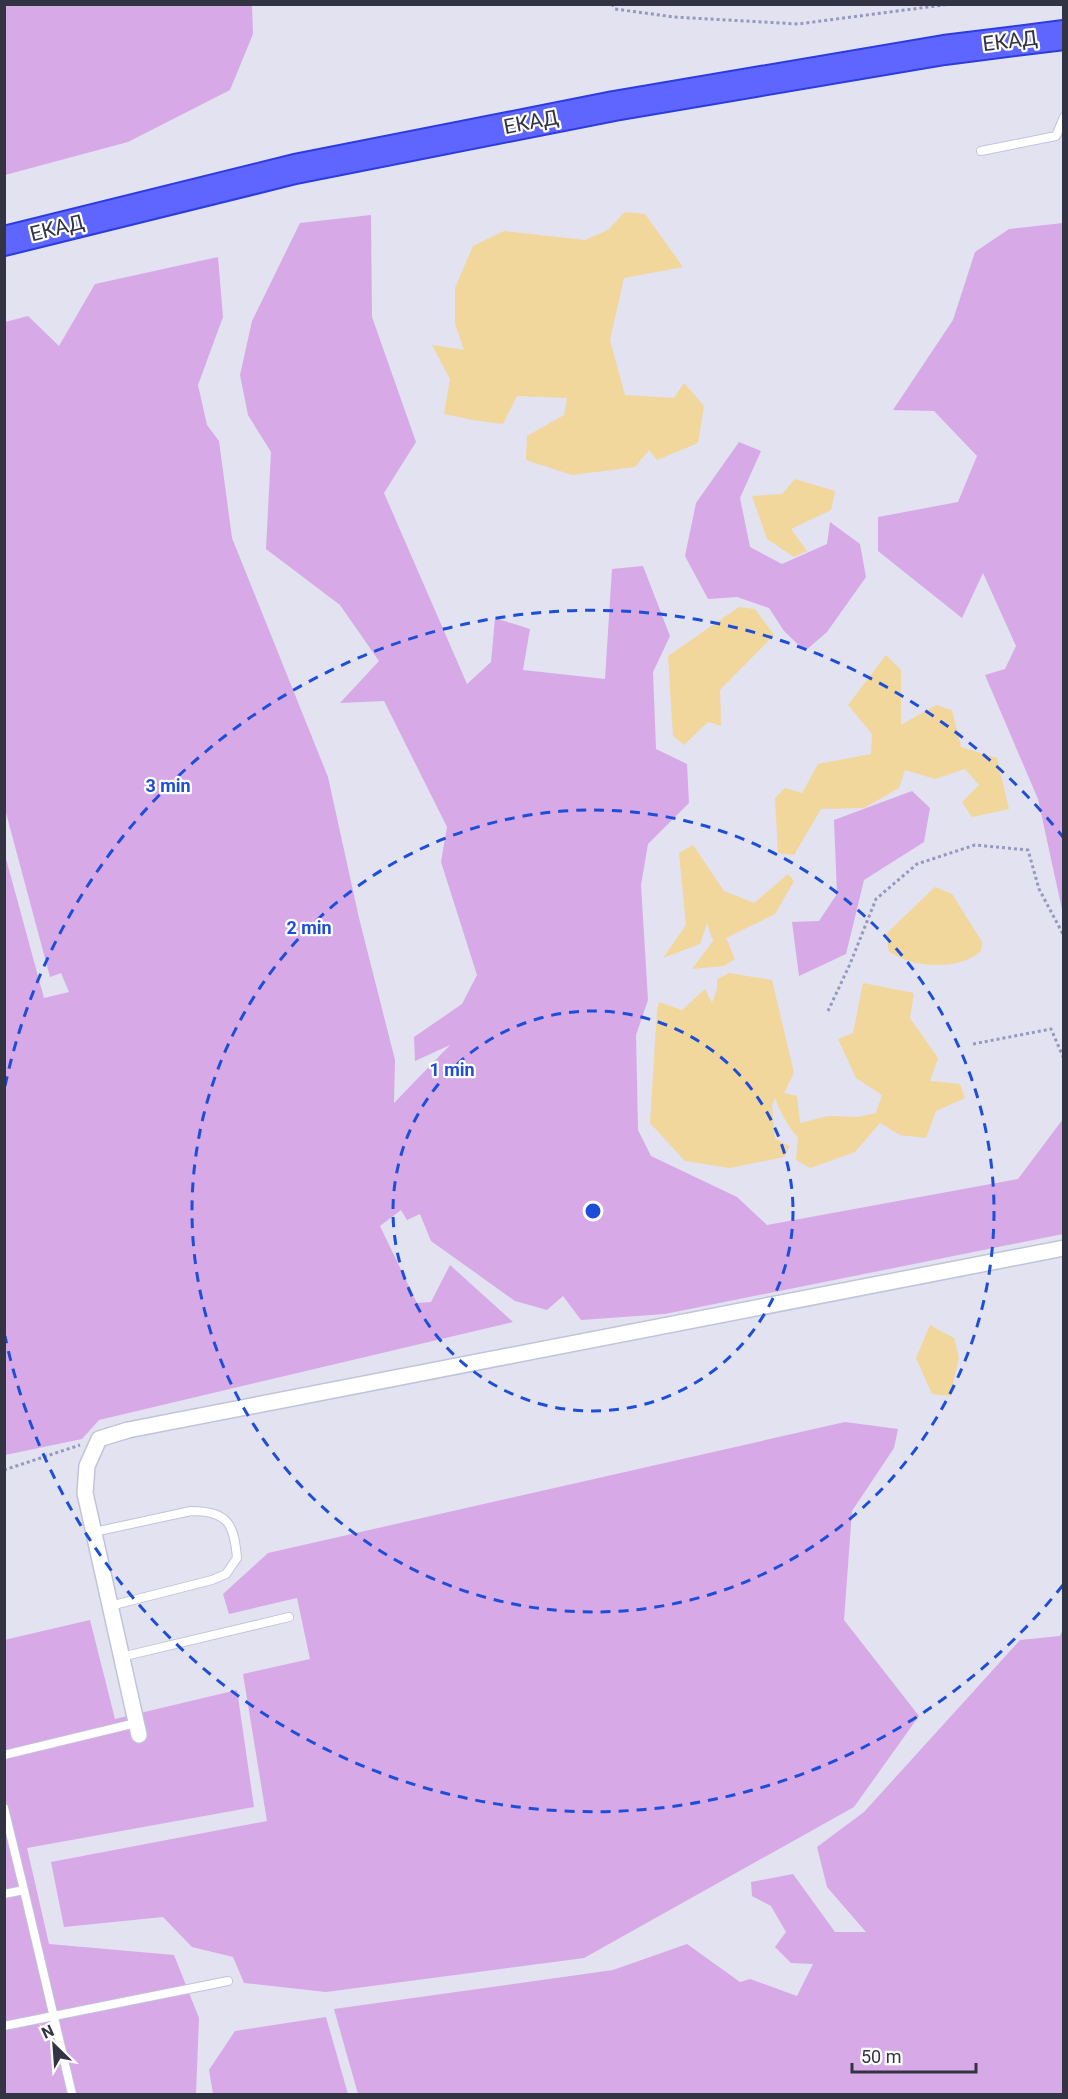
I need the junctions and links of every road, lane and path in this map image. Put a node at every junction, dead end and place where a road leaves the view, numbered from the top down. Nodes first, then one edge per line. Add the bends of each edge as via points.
1 (612, 4) edge
2 (951, 4) edge
3 (1063, 35) edge
4 (1064, 42) edge
5 (1064, 117) edge
6 (981, 151) dead end
7 (4, 241) edge
8 (1064, 936) edge
9 (828, 1011) dead end
10 (973, 1044) dead end
11 (1064, 1059) edge
12 (1064, 1248) edge
13 (99, 1439) junction
14 (4, 1470) edge
15 (94, 1532) junction
16 (110, 1606) junction
17 (289, 1617) dead end
18 (121, 1657) junction
19 (137, 1729) joint
20 (4, 1755) edge
21 (4, 1808) edge
22 (24, 1890) junction
23 (4, 1894) edge
24 (228, 1981) dead end
25 (54, 2016) junction
26 (4, 2026) edge
27 (72, 2094) edge

1 - 2 path via 615,9 674,18 798,24
3 - 4 lane
3 - 7 highway, ЕКАД via 944,50 614,106 295,169
5 - 6 lane via 1056,136
8 - 9 path via 1039,889 1028,850 975,845 917,864 876,898
10 - 11 path via 1051,1029
12 - 13 street via 128,1430
13 - 14 path
13 - 15 street via 87,1466 85,1493
15 - 16 street
15 - 16 lane via 191,1511 208,1511 224,1517 235,1537 237,1558 226,1574
16 - 18 street
17 - 18 lane
18 - 19 street
19 - 20 lane
21 - 22 lane
22 - 23 lane
22 - 25 lane
24 - 25 lane
25 - 26 lane
25 - 27 lane

